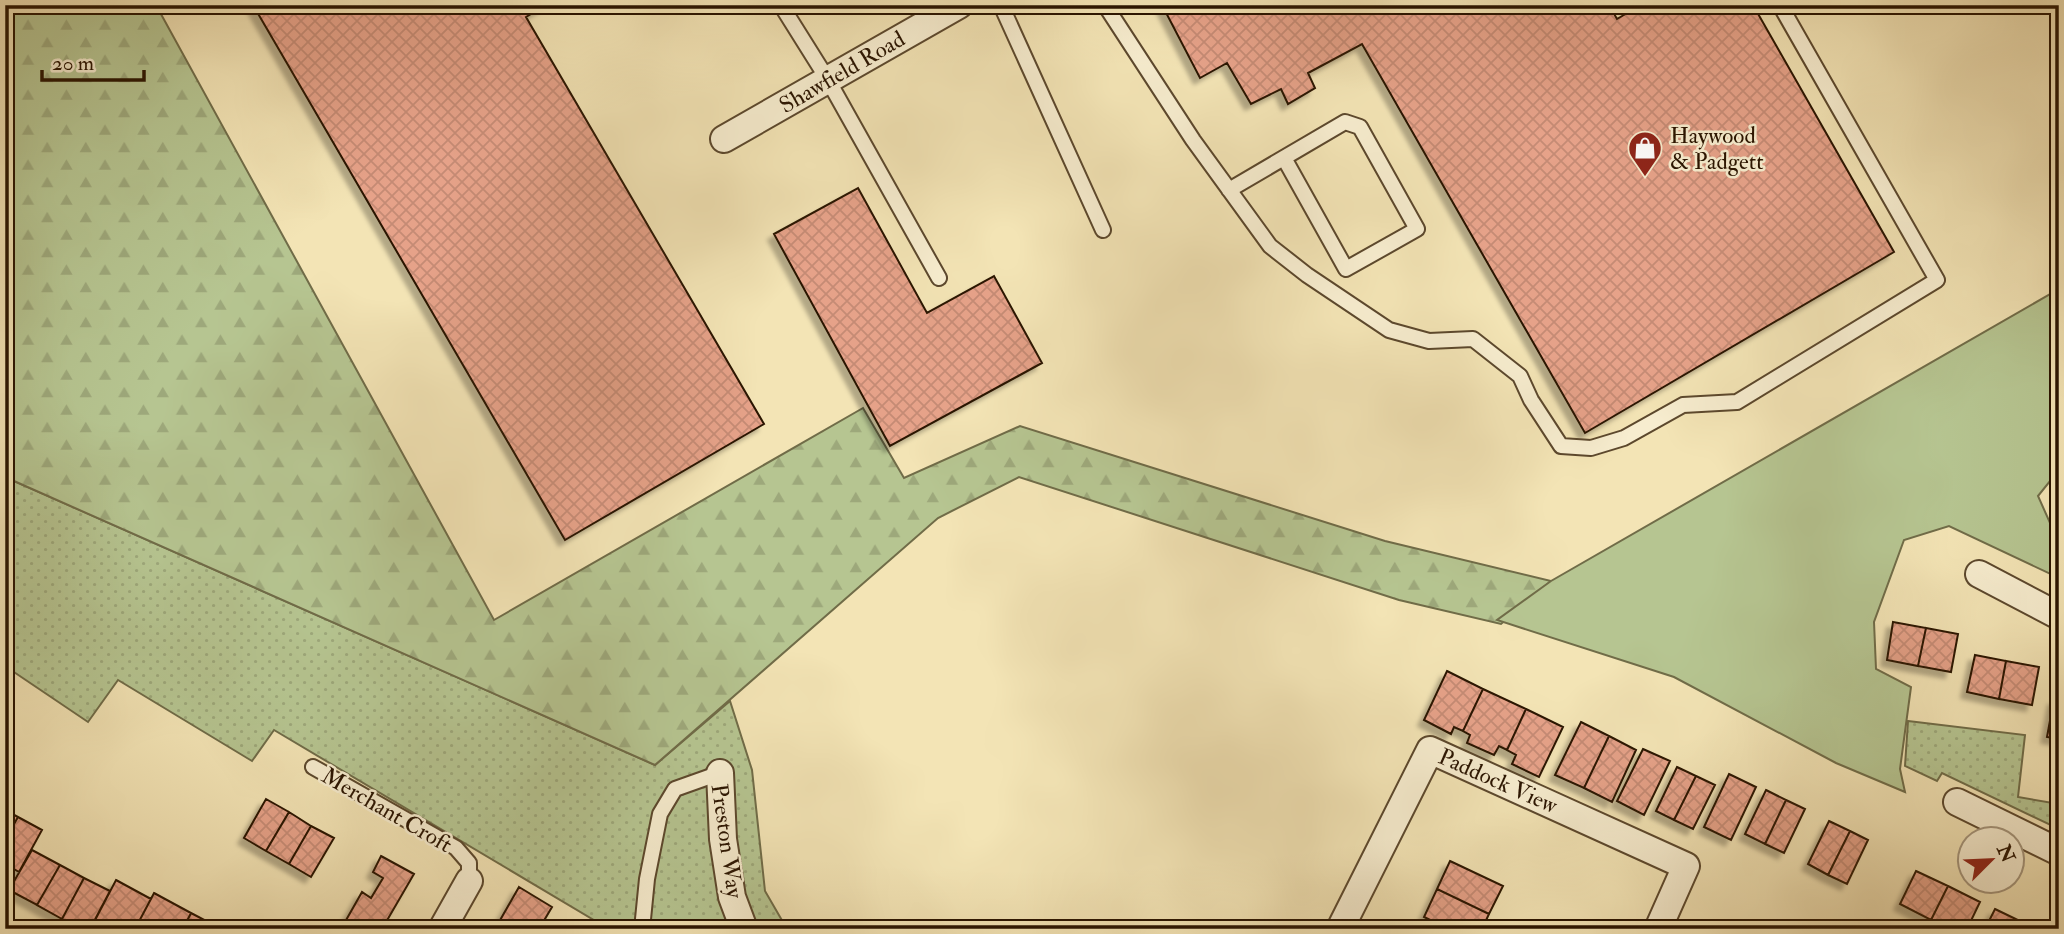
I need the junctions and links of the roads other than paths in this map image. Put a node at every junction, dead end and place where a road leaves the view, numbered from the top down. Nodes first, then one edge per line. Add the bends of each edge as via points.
1 (781, 5) edge
2 (960, 5) edge
3 (1002, 5) edge
4 (1780, 5) edge
5 (1107, 6) edge
6 (828, 80) junction
7 (724, 139) dead end
8 (1284, 158) junction
9 (1229, 190) junction
10 (1103, 230) dead end
11 (939, 278) dead end
12 (1979, 574) dead end
13 (2059, 616) edge
14 (313, 767) dead end
15 (720, 773) joint
16 (1957, 802) dead end
17 (2059, 852) edge
18 (469, 881) joint
19 (442, 929) edge
20 (642, 929) edge
21 (744, 929) edge
22 (1340, 929) edge
23 (1658, 929) edge

1 - 6 lane
2 - 6 street, Shawfield Road
3 - 10 lane
4 - 9 lane via 1937,280 1737,402 1683,405 1624,438 1591,448 1561,446 1520,376 1473,339 1429,341 1389,330 1269,246
5 - 9 lane
6 - 7 street, Shawfield Road
6 - 11 lane
8 - 8 lane via 1345,122 1360,127 1416,229 1346,269
8 - 9 lane
12 - 13 street
14 - 18 lane, Merchant Croft via 456,848 469,863
15 - 20 lane, Preston Way via 675,789 660,814
15 - 21 street, Preston Way via 723,839 732,897
16 - 17 street
18 - 19 street, Merchant Croft
22 - 23 street, Paddock View via 1430,750 1686,866

